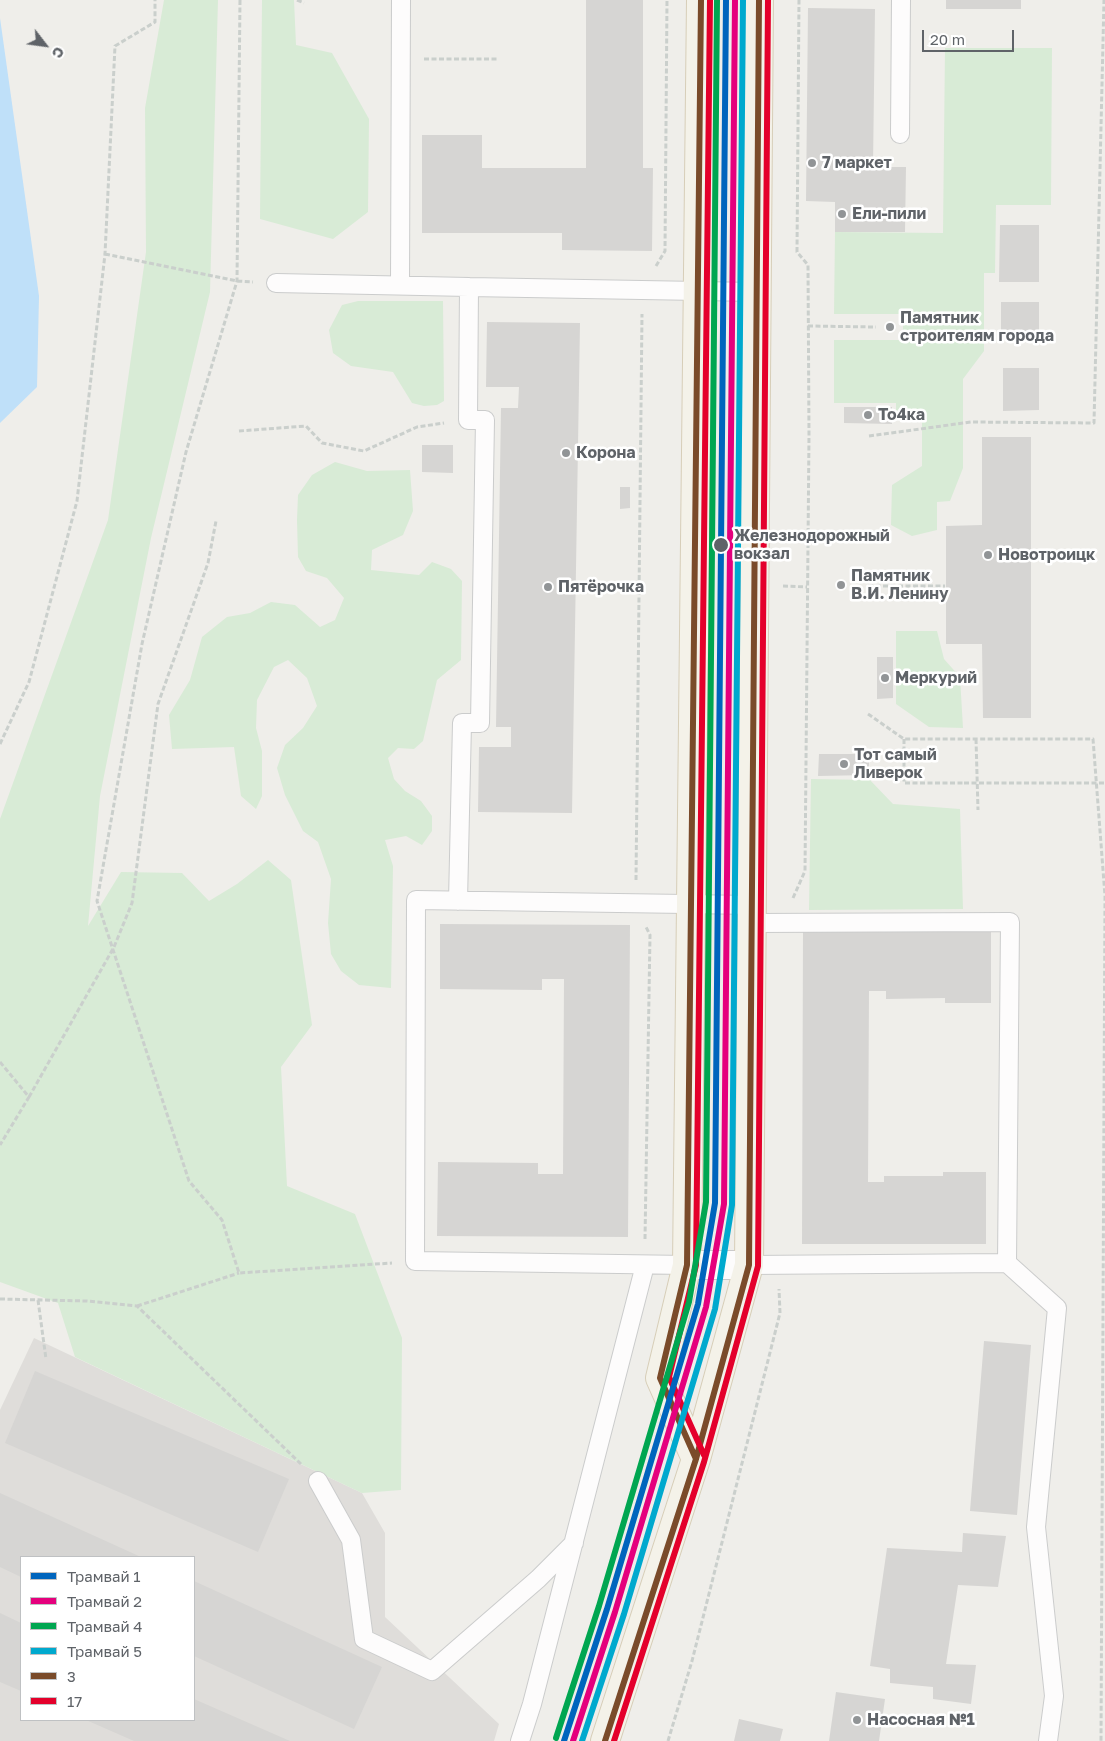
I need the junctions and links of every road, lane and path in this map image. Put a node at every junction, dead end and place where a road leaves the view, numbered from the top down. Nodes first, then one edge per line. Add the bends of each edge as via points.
1 (155, 0) edge
2 (240, 0) edge
3 (297, 0) edge
4 (401, 0) edge
5 (667, 0) edge
6 (701, 0) edge
7 (759, 0) edge
8 (799, 0) edge
9 (901, 0) edge
10 (1104, 0) edge
11 (304, 3) dead end
12 (401, 59) junction
13 (499, 59) dead end
14 (900, 134) dead end
15 (105, 254) junction
16 (237, 281) junction
17 (276, 283) dead end
18 (400, 285) junction
19 (470, 286) junction
20 (642, 289) junction
21 (698, 290) junction
22 (757, 292) junction
23 (808, 326) junction
24 (876, 327) dead end
25 (468, 420) junction
26 (239, 431) dead end
27 (869, 436) dead end
28 (216, 521) dead end
29 (781, 586) dead end
30 (868, 586) dead end
31 (946, 586) dead end
32 (807, 587) junction
33 (868, 714) dead end
34 (806, 715) dead end
35 (904, 739) junction
36 (976, 739) junction
37 (0, 744) edge
38 (1105, 783) edge
39 (978, 810) dead end
40 (458, 901) junction
41 (635, 904) junction
42 (692, 904) junction
43 (753, 914) junction
44 (114, 947) junction
45 (0, 1062) edge
46 (29, 1098) junction
47 (0, 1145) edge
48 (415, 1261) junction
49 (1007, 1263) junction
50 (645, 1265) junction
51 (687, 1265) junction
52 (749, 1265) junction
53 (239, 1273) junction
54 (0, 1299) edge
55 (38, 1300) junction
56 (137, 1306) junction
57 (46, 1359) dead end
58 (696, 1459) junction
59 (318, 1481) joint
60 (574, 1543) junction
61 (520, 1741) edge
62 (605, 1741) edge
63 (1048, 1741) edge
64 (1101, 1741) edge

1 - 15 path via 155,22 115,46
2 - 16 path
3 - 11 path
4 - 12 lane
5 - 20 path via 665,251
6 - 21 main road
7 - 22 main road
8 - 23 path via 796,252 808,265
9 - 14 lane
10 - 27 path via 1094,423 971,422
12 - 13 path
12 - 18 lane
15 - 16 path
15 - 37 path via 77,501 28,682
16 - 44 path via 186,452 142,644 97,901
17 - 18 lane
18 - 19 lane
19 - 20 lane
19 - 25 lane
20 - 21 lane
20 - 41 path
21 - 22 lane
21 - 42 main road
22 - 43 main road
23 - 24 path
23 - 32 path
25 - 26 path via 417,426 364,451 322,443 306,426
25 - 40 lane via 486,420 480,723 462,723
28 - 44 path via 208,563 158,704 132,903
29 - 32 path
30 - 31 path
32 - 34 path
33 - 35 path
35 - 36 path
35 - 38 path, bridge via 904,783
36 - 39 path
36 - 64 path via 1093,740 1105,896
40 - 41 lane
40 - 48 lane via 416,900
41 - 42 lane
41 - 50 path via 650,935
42 - 43 lane
42 - 51 main road
43 - 49 lane via 1010,922
43 - 52 main road
44 - 46 path
44 - 53 path via 189,1181 222,1220
45 - 46 path
46 - 47 path
48 - 50 lane
48 - 53 path
49 - 52 lane
49 - 63 lane via 1057,1308 1036,1527 1054,1696
50 - 51 lane
50 - 60 lane
51 - 52 street
51 - 58 main road via 660,1378
52 - 58 main road
53 - 56 path
54 - 55 path
55 - 56 path
55 - 57 path
56 - 59 path
58 - 62 main road
59 - 60 lane via 351,1540 364,1639 432,1670 538,1579
60 - 61 lane

